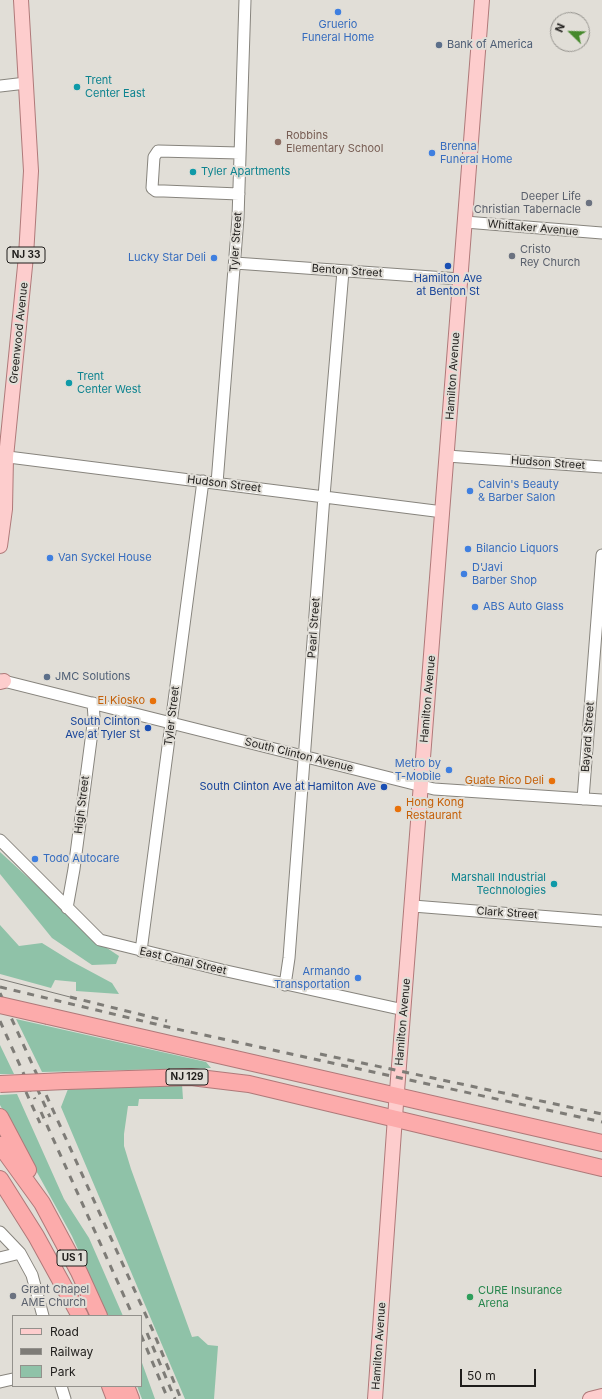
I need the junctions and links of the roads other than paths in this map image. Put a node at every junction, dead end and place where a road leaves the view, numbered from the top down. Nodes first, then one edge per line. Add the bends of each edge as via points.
1 (21, 0) edge
2 (245, 0) edge
3 (482, 0) edge
4 (26, 83) junction
5 (0, 86) edge
6 (240, 153) junction
7 (239, 194) junction
8 (465, 222) junction
9 (602, 233) edge
10 (235, 263) junction
11 (343, 271) junction
12 (460, 279) junction
13 (447, 456) junction
14 (3, 457) edge
15 (602, 467) edge
16 (203, 481) junction
17 (218, 483) junction
18 (324, 496) junction
19 (443, 512) junction
20 (0, 546) edge
21 (602, 556) edge
22 (1, 681) edge
23 (93, 703) junction
24 (171, 723) junction
25 (304, 757) junction
26 (421, 786) junction
27 (583, 799) junction
28 (602, 800) edge
29 (0, 840) edge
30 (413, 906) junction
31 (67, 908) junction
32 (602, 921) edge
33 (141, 951) junction
34 (285, 985) junction
35 (0, 1005) edge
36 (404, 1010) junction
37 (0, 1084) edge
38 (397, 1096) junction
39 (0, 1117) edge
40 (395, 1117) junction
41 (602, 1143) edge
42 (0, 1145) edge
43 (572, 1161) junction
44 (602, 1168) edge
45 (602, 1172) edge
46 (2, 1182) edge
47 (42, 1203) junction
48 (0, 1232) edge
49 (20, 1253) junction
50 (0, 1258) edge
51 (43, 1315) edge
52 (79, 1315) edge
53 (99, 1315) edge
54 (12, 1379) edge
55 (0, 1382) edge
56 (61, 1387) edge
57 (110, 1387) edge
58 (126, 1387) edge
59 (602, 1396) edge
60 (65, 1399) edge
61 (115, 1399) edge
62 (132, 1399) edge
63 (375, 1399) edge
64 (590, 1399) edge

1 - 4 main road, Greenwood Avenue / NJ 33
2 - 6 street, Tyler Street
3 - 8 main road, Hamilton Avenue
4 - 5 street
4 - 14 main road, Greenwood Avenue / NJ 33 via 31,171 26,256
6 - 7 street, Tyler Street
6 - 7 street via 158,151 154,157 152,188 156,191
7 - 10 street, Tyler Street
8 - 9 street, Whittaker Avenue
8 - 12 main road, Hamilton Avenue
10 - 11 street, Benton Street
10 - 17 street, Tyler Street
11 - 12 street, Benton Street
11 - 18 street, Pearl Street
12 - 13 main road, Hamilton Avenue
13 - 15 street, Hudson Street
13 - 19 main road, Hamilton Avenue
14 - 16 street, Hudson Street
14 - 20 main road, Greenwood Avenue / NJ 33 via 5,509
16 - 17 street, Hudson Street
16 - 24 street, Tyler Street
17 - 18 street, Hudson Street
18 - 19 street, Hudson Street
18 - 25 street, Pearl Street
19 - 26 main road, Hamilton Avenue
21 - 27 street, Bayard Street
22 - 23 street, South Clinton Avenue
23 - 24 street, South Clinton Avenue
23 - 31 street, High Street via 94,717
24 - 25 street, South Clinton Avenue
24 - 33 street, Tyler Street
25 - 26 street, South Clinton Avenue
25 - 34 street, Pearl Street
26 - 27 street, South Clinton Avenue
26 - 30 main road, Hamilton Avenue
27 - 28 street, South Clinton Avenue
29 - 31 street, East Canal Street
30 - 32 street, Clark Street
30 - 36 main road, Hamilton Avenue
31 - 33 street, East Canal Street via 98,938
33 - 34 street, East Canal Street
34 - 36 street, East Canal Street
35 - 38 highway, bridge
36 - 38 main road, Hamilton Avenue
37 - 40 highway, NJ 129, bridge via 162,1077 220,1080 270,1088
38 - 40 main road, Hamilton Avenue
38 - 41 highway
39 - 47 highway
40 - 43 highway, NJ 129
40 - 63 main road, Hamilton Avenue
42 - 47 highway, US 1
43 - 44 highway, NJ 129
43 - 45 highway
46 - 52 highway, US 1 via 36,1236
47 - 53 highway, US 1 via 76,1265
48 - 49 street
49 - 50 street
49 - 51 street via 32,1275
54 - 55 street
56 - 60 street
57 - 61 highway
58 - 62 highway
59 - 64 main road

